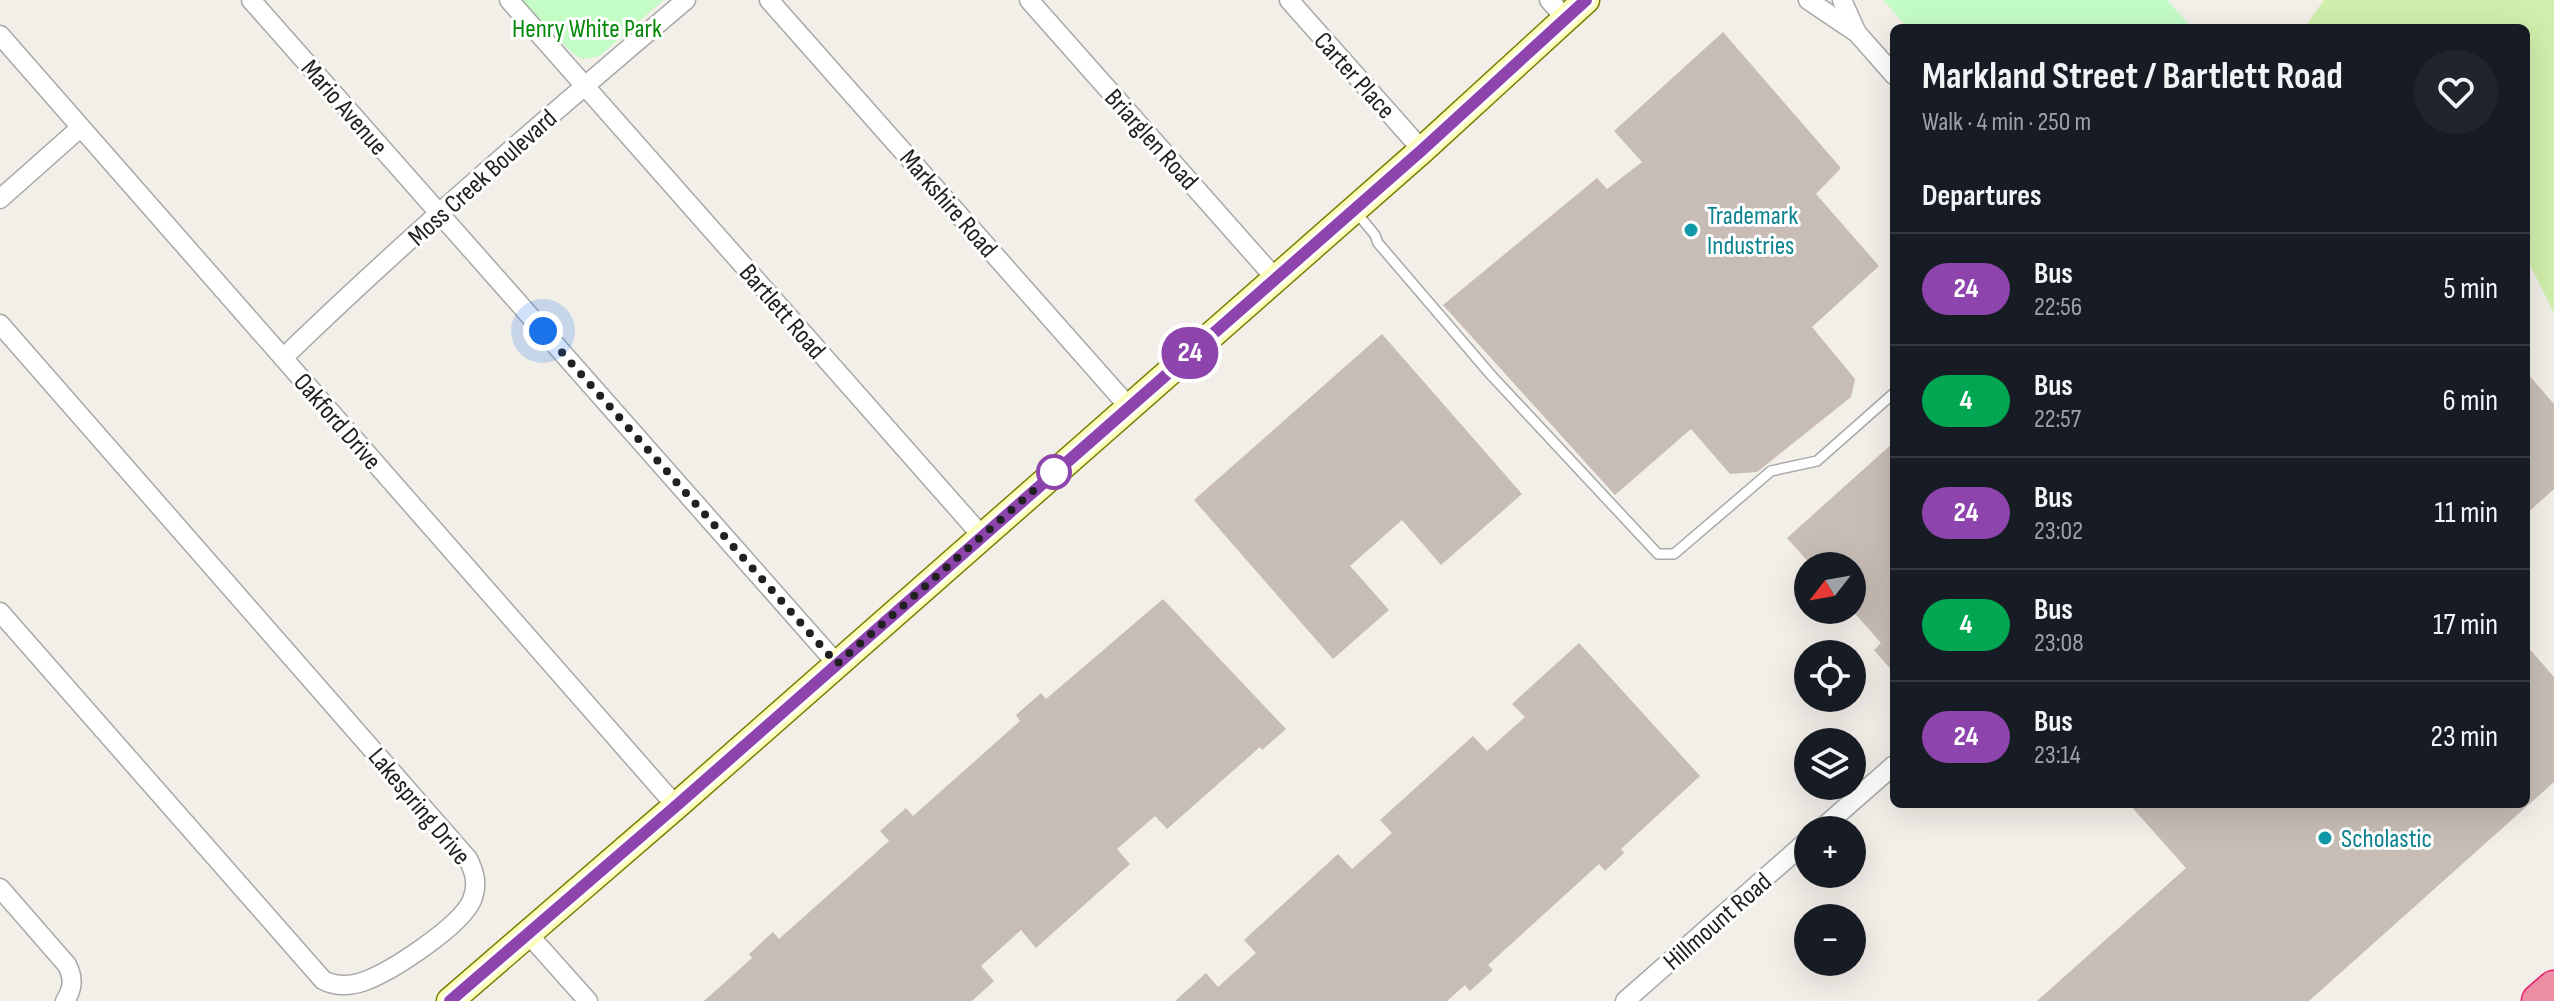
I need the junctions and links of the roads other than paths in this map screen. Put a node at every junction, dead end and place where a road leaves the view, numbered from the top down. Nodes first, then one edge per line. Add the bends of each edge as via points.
1 (251, 0) edge
2 (509, 0) edge
3 (686, 0) edge
4 (769, 0) edge
5 (1029, 0) edge
6 (1289, 0) edge
7 (1586, 0) edge
8 (1808, 0) edge
9 (1842, 0) edge
10 (1557, 9) edge
11 (1857, 33) junction
12 (0, 35) edge
13 (1890, 70) edge
14 (585, 86) junction
15 (80, 128) junction
16 (1422, 150) junction
17 (0, 199) edge
18 (1354, 209) junction
19 (440, 214) junction
20 (1275, 278) junction
21 (0, 324) edge
22 (283, 358) junction
23 (1890, 397) edge
24 (1129, 407) junction
25 (982, 536) junction
26 (0, 612) edge
27 (837, 664) junction
28 (1890, 769) edge
29 (676, 806) junction
30 (1836, 816) edge
31 (1794, 852) edge
32 (0, 888) edge
33 (529, 935) junction
34 (2554, 988) edge
35 (65, 1001) edge
36 (450, 1001) edge
37 (588, 1001) edge
38 (1625, 1001) edge
39 (2539, 1001) edge

1 - 19 street, Mario Avenue
2 - 14 street, Bartlett Road
3 - 14 street, Moss Creek Boulevard
4 - 24 street, Markshire Road
5 - 20 street, Briarglen Road
6 - 16 street, Carter Place
7 - 10 street
8 - 11 street
9 - 11 street
10 - 16 street
11 - 13 street
12 - 15 street, Oakford Drive
14 - 19 street, Moss Creek Boulevard
14 - 25 street, Bartlett Road
15 - 17 street
15 - 22 street, Oakford Drive
16 - 18 street
18 - 20 street
18 - 23 lane via 1491,375 1658,554 1674,554 1771,471 1817,461
19 - 22 street, Moss Creek Boulevard
19 - 27 street, Mario Avenue
20 - 24 street
21 - 26 street, Lakespring Drive via 468,859 476,881 470,904 422,948 381,973 350,984 323,980
22 - 29 street, Oakford Drive
24 - 25 street
25 - 27 street
27 - 29 street
28 - 30 street
29 - 33 street
31 - 38 street, Hillmount Road
32 - 35 street via 73,975
33 - 36 street
33 - 37 street
34 - 39 highway

